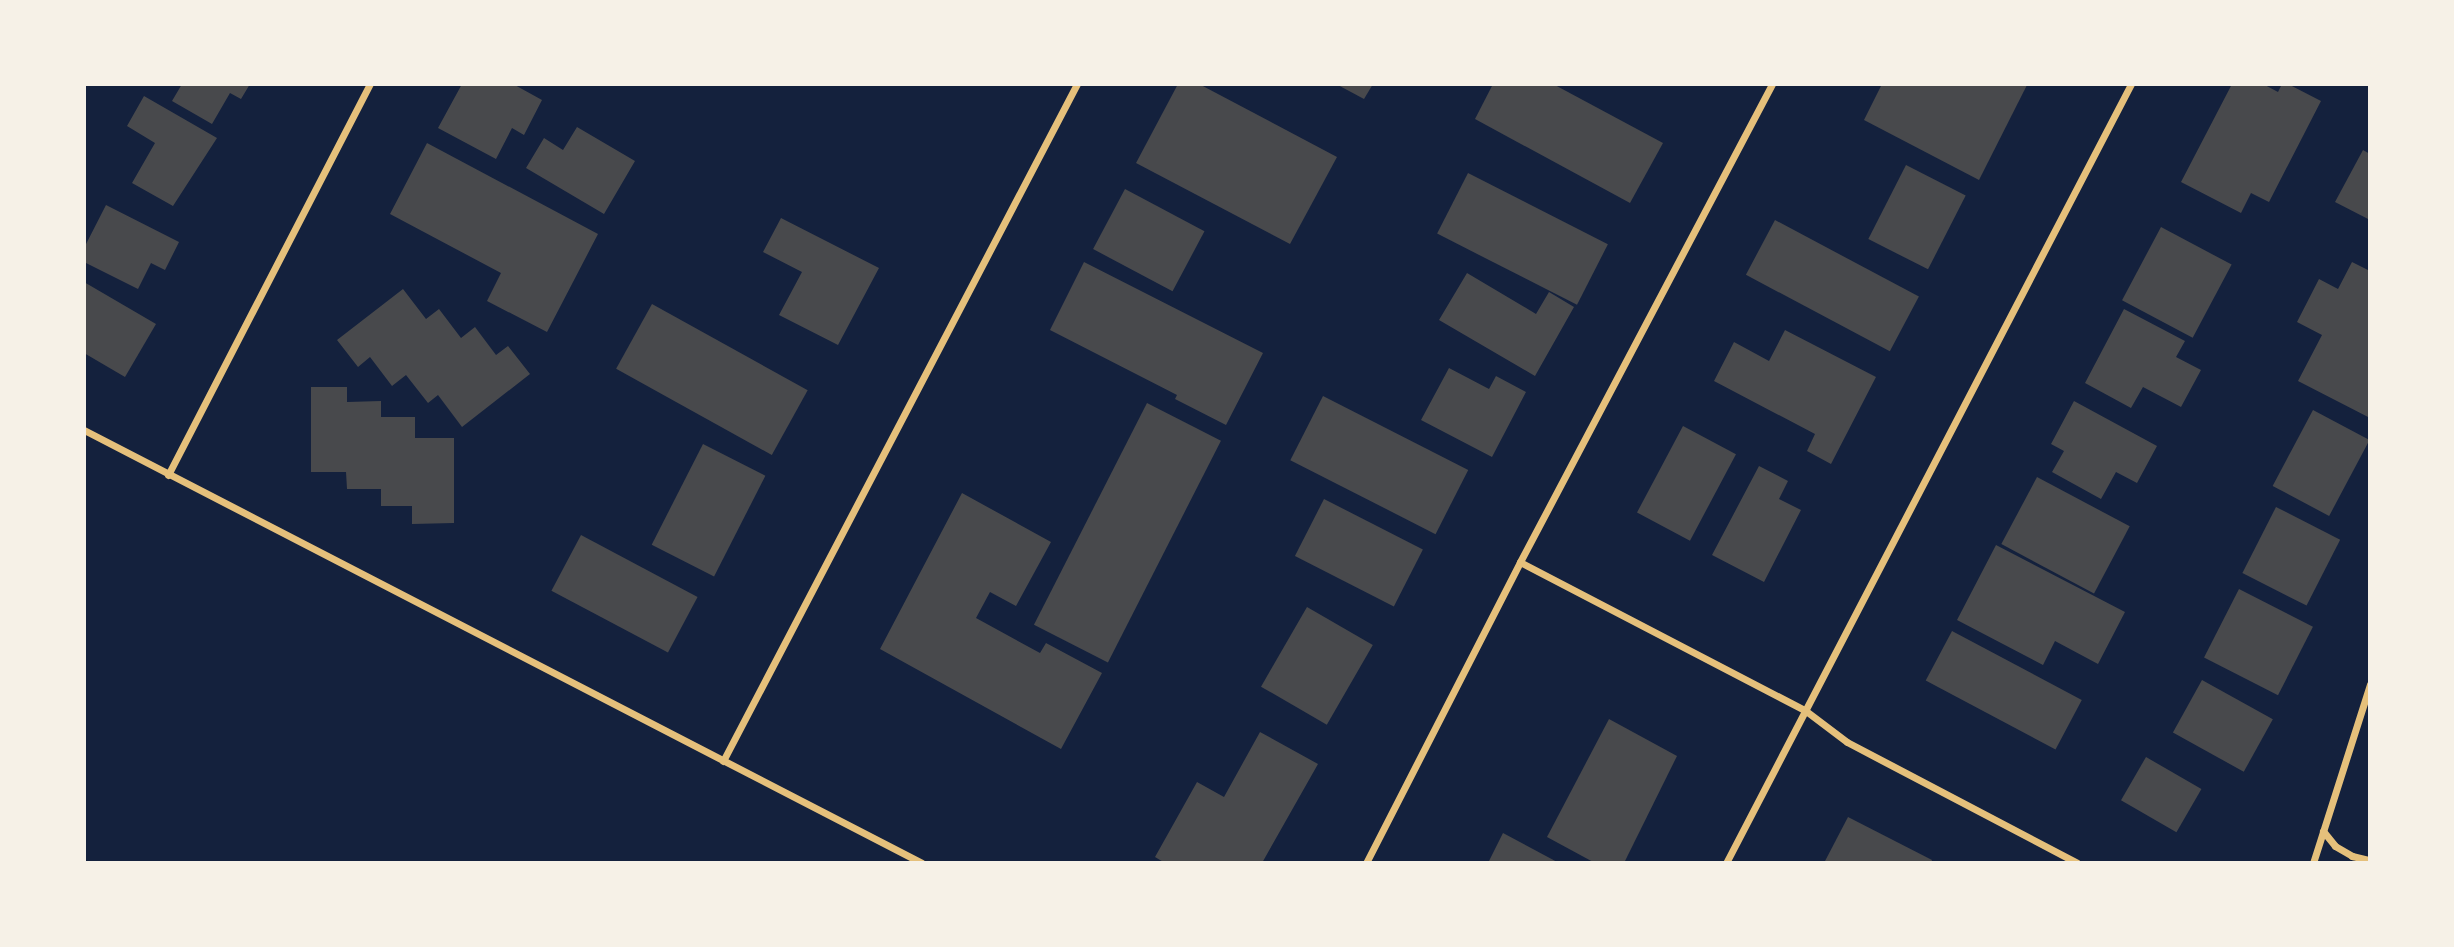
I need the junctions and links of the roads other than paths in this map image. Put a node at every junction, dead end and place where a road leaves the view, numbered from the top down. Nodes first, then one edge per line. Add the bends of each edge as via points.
1 (370, 84) edge
2 (1077, 84) edge
3 (1772, 84) edge
4 (2131, 84) edge
5 (84, 430) edge
6 (168, 475) junction
7 (1520, 562) junction
8 (2370, 684) edge
9 (1806, 711) junction
10 (723, 761) junction
11 (2323, 831) junction
12 (2370, 860) edge
13 (922, 863) edge
14 (1367, 863) edge
15 (1726, 863) edge
16 (2077, 863) edge
17 (2313, 863) edge

1 - 6 street
2 - 10 street
3 - 7 street
4 - 9 street
5 - 6 street
6 - 10 street
7 - 9 street
7 - 14 street
8 - 11 street
9 - 15 street
9 - 16 street via 1847,741
10 - 13 street
11 - 12 street via 2335,846
11 - 17 street

